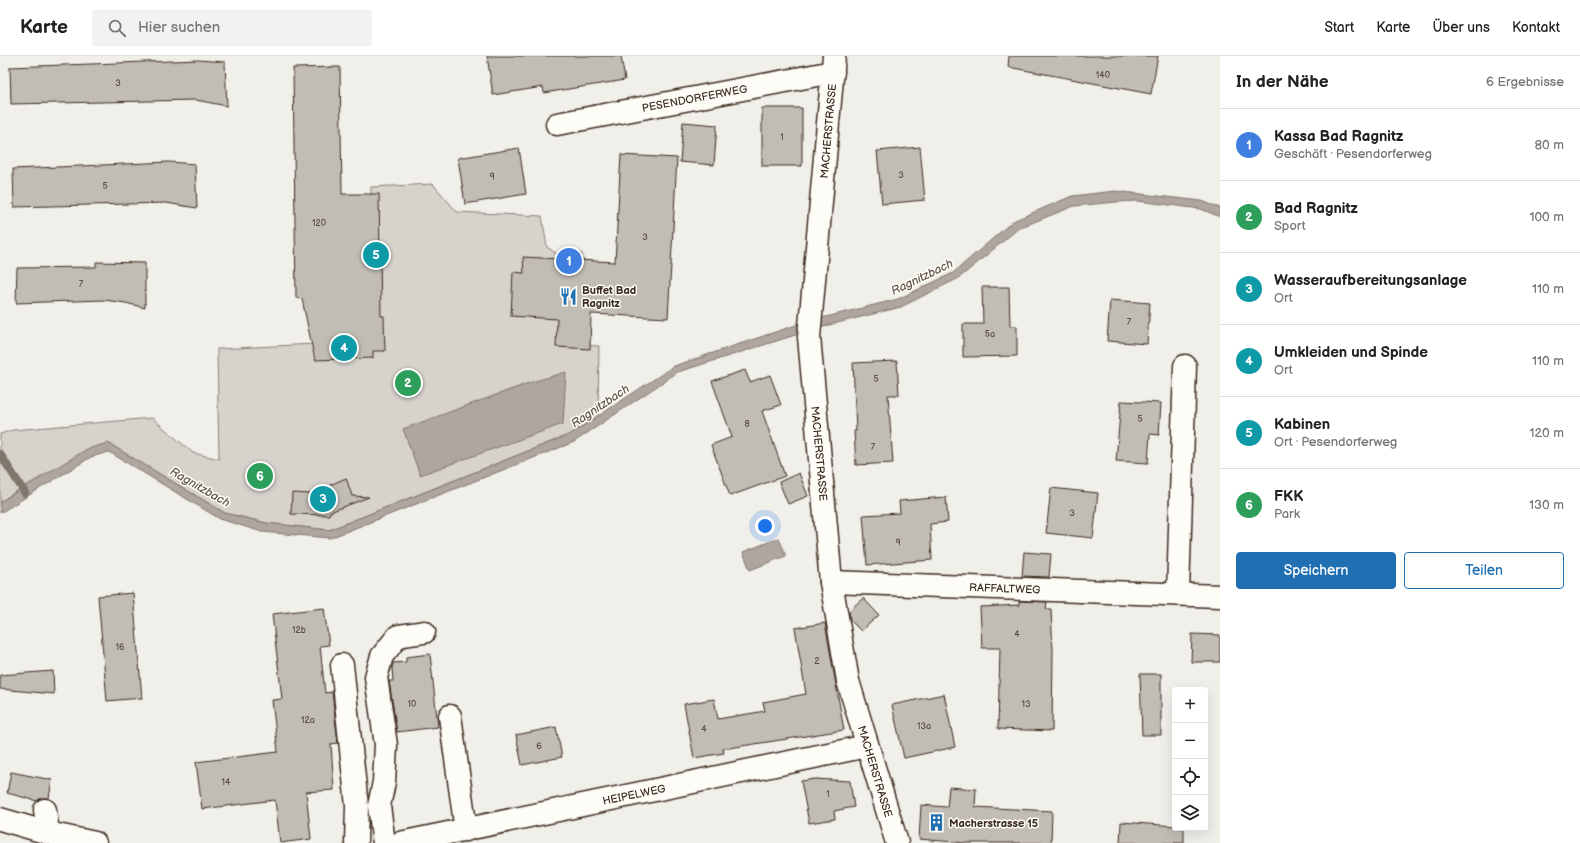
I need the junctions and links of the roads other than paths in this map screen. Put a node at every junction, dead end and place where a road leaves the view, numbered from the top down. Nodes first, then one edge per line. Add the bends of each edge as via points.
1 (833, 64) edge
2 (557, 124) dead end
3 (1185, 366) dead end
4 (831, 582) junction
5 (1178, 594) junction
6 (1220, 596) edge
7 (424, 632) dead end
8 (342, 665) dead end
9 (450, 716) dead end
10 (867, 746) junction
11 (45, 810) dead end
12 (0, 819) edge
13 (466, 830) junction
14 (48, 833) junction
15 (95, 843) edge
16 (356, 843) edge
17 (384, 843) edge
18 (400, 843) edge
19 (897, 843) edge

1 - 2 street, PESENDORFERWEG
1 - 4 street, MACHERSTRASSE via 809,337
3 - 5 street
4 - 5 street, RAFFALTWEG
4 - 10 street, MACHERSTRASSE via 848,681
5 - 6 street, RAFFALTWEG
7 - 17 street via 398,636 382,656 376,677 386,745 384,782 379,806
8 - 16 street via 357,806
9 - 13 street
10 - 13 street, HEIPELWEG
10 - 19 street, MACHERSTRASSE
11 - 14 street
12 - 14 street
13 - 18 street, HEIPELWEG
14 - 15 street

